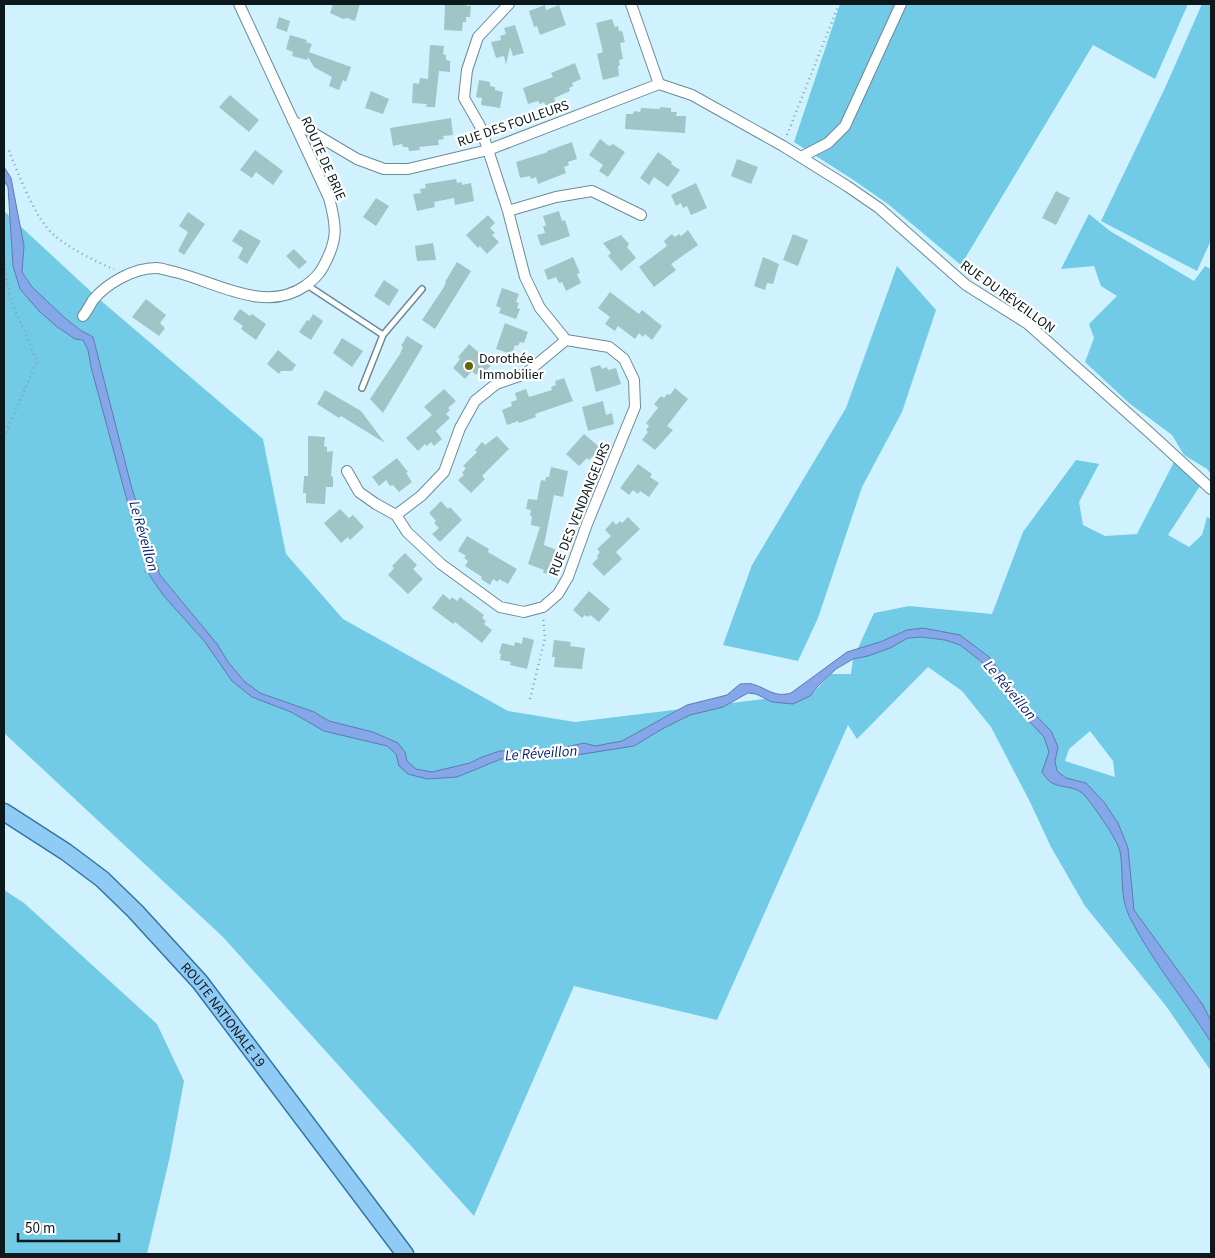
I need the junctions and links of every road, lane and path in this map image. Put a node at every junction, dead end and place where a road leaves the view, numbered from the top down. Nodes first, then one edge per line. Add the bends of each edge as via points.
1 (239, 4) edge
2 (509, 4) edge
3 (630, 4) edge
4 (839, 4) edge
5 (902, 4) edge
6 (658, 84) junction
7 (293, 122) junction
8 (783, 146) junction
9 (4, 149) edge
10 (488, 150) junction
11 (801, 157) junction
12 (508, 211) junction
13 (641, 215) dead end
14 (4, 264) edge
15 (128, 275) junction
16 (306, 285) junction
17 (422, 289) dead end
18 (83, 316) dead end
19 (384, 335) junction
20 (566, 340) junction
21 (362, 388) dead end
22 (4, 437) edge
23 (347, 471) dead end
24 (1211, 490) edge
25 (396, 516) junction
26 (161, 566) dead end
27 (144, 572) dead end
28 (542, 607) junction
29 (530, 699) dead end
30 (4, 812) edge
31 (405, 1254) edge

1 - 7 street, ROUTE DE BRIE
2 - 10 street via 478,38 467,70 464,98 480,126
3 - 6 street
4 - 8 path
5 - 11 street via 844,126 828,143
6 - 8 street, RUE DU RÉVEILLON via 692,95
6 - 10 street, RUE DES FOULEURS
7 - 10 street, RUE DES FOULEURS via 357,159 384,169 408,169
7 - 16 street, ROUTE DE BRIE via 329,198 335,221 332,250 318,276
8 - 11 street, RUE DU RÉVEILLON
9 - 15 path via 9,151 35,210 53,235 98,263
10 - 12 street
11 - 24 street, RUE DU RÉVEILLON via 880,208 966,285 1028,324
12 - 13 street via 556,197 592,192
12 - 20 street via 525,276 540,308
14 - 22 path via 11,301 37,361
15 - 16 street, ROUTE DE BRIE via 156,268 244,294 273,298 296,292
15 - 18 street, ROUTE DE BRIE via 111,283
16 - 19 lane
17 - 19 lane
19 - 21 lane
20 - 25 street via 525,374 496,384 475,401 460,428 444,472
20 - 28 street, RUE DES VENDANGEURS via 609,347 624,359 634,380 635,407 568,577 558,594
23 - 25 street via 359,492
25 - 28 street via 407,532 441,564 500,607 524,612
26 - 27 path
28 - 29 path via 545,638
30 - 31 main road, ROUTE NATIONALE 19 via 102,879 200,982

